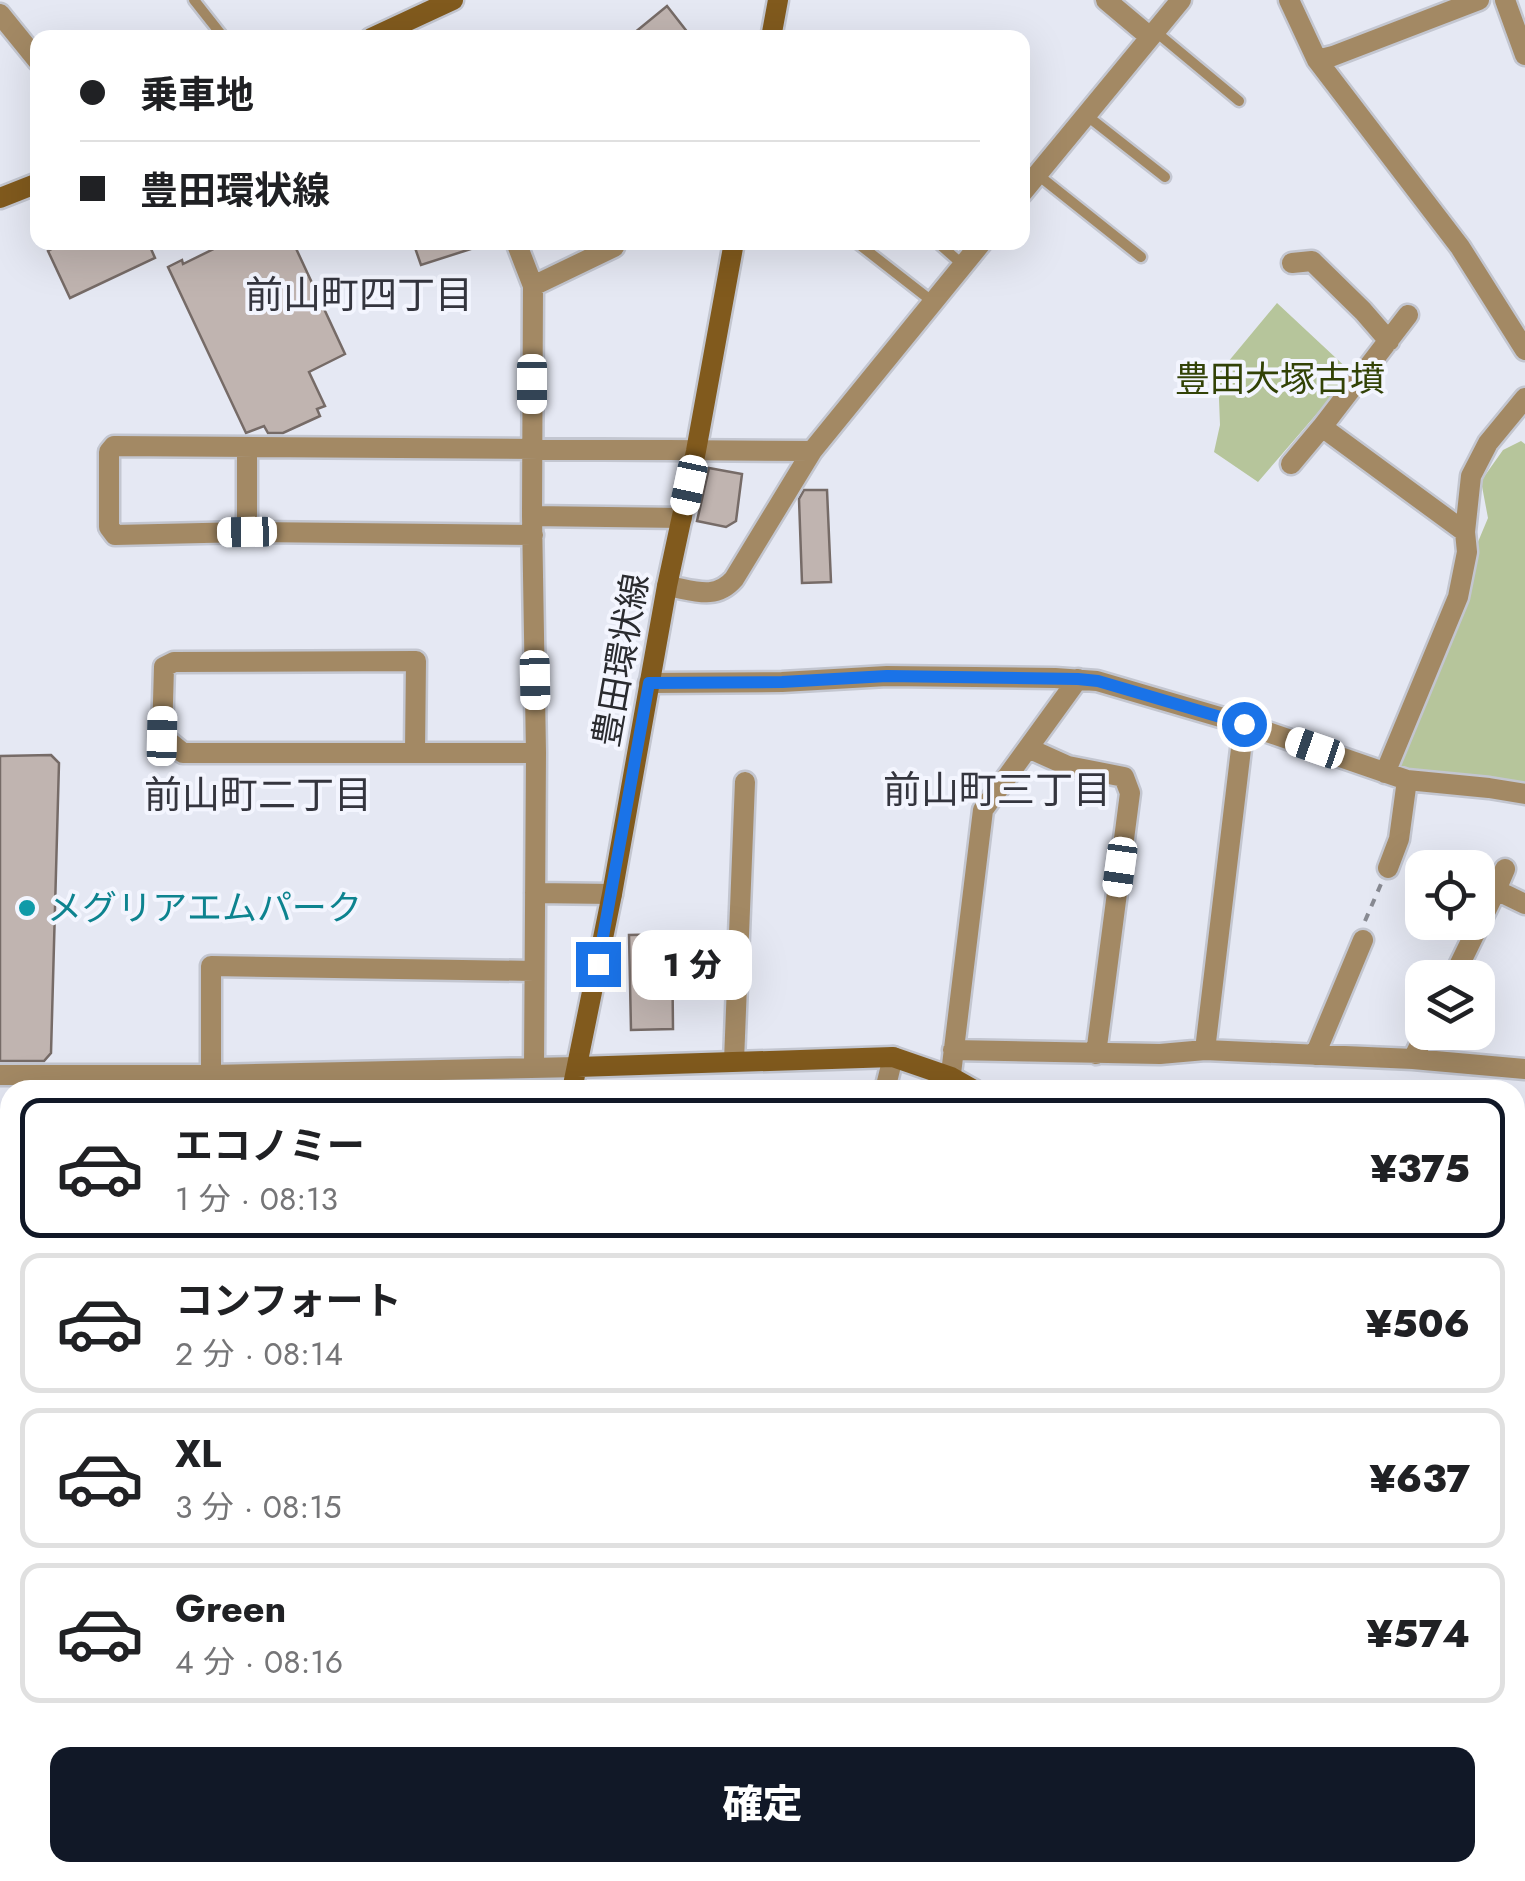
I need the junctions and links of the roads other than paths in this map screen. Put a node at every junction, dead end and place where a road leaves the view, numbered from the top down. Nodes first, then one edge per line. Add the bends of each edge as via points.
1 (194, 0) edge
2 (453, 0) edge
3 (778, 0) edge
4 (1106, 0) edge
5 (1180, 0) edge
6 (1288, 0) edge
7 (1479, 0) edge
8 (1505, 0) edge
9 (0, 14) edge
10 (218, 30) edge
11 (393, 30) edge
12 (774, 30) edge
13 (1152, 34) junction
14 (30, 51) edge
15 (1525, 55) edge
16 (1317, 60) junction
17 (1238, 101) dead end
18 (1086, 116) junction
19 (1038, 174) junction
20 (1165, 177) dead end
21 (1030, 184) edge
22 (30, 186) edge
23 (0, 198) edge
24 (519, 250) edge
25 (608, 250) edge
26 (733, 250) edge
27 (866, 250) edge
28 (946, 250) edge
29 (976, 250) edge
30 (1141, 257) dead end
31 (1292, 263) dead end
32 (964, 266) junction
33 (533, 286) junction
34 (933, 302) junction
35 (1408, 315) dead end
36 (1389, 340) junction
37 (1525, 350) edge
38 (1525, 398) edge
39 (1322, 427) junction
40 (247, 448) junction
41 (532, 450) junction
42 (696, 451) junction
43 (812, 451) junction
44 (1291, 464) dead end
45 (682, 518) junction
46 (532, 526) junction
47 (247, 532) junction
48 (1465, 532) junction
49 (667, 586) junction
50 (1078, 679) junction
51 (649, 683) junction
52 (1244, 724) junction
53 (1028, 748) junction
54 (415, 751) junction
55 (536, 753) junction
56 (1385, 773) junction
57 (1407, 780) junction
58 (745, 782) dead end
59 (1525, 794) edge
60 (1388, 868) road end
61 (1505, 868) dead end
62 (1496, 890) junction
63 (536, 893) junction
64 (612, 894) junction
65 (1525, 904) edge
66 (1363, 940) road end
67 (1462, 960) edge
68 (534, 971) junction
69 (953, 1050) junction
70 (1205, 1050) junction
71 (1418, 1050) edge
72 (1096, 1054) junction
73 (1315, 1056) junction
74 (893, 1057) junction
75 (734, 1060) junction
76 (1413, 1060) junction
77 (1523, 1065) edge
78 (578, 1067) junction
79 (534, 1068) junction
80 (0, 1075) edge
81 (211, 1076) junction
82 (32, 1080) edge
83 (120, 1080) edge
84 (298, 1080) edge
85 (369, 1080) edge
86 (575, 1080) edge
87 (887, 1080) edge
88 (942, 1080) edge
89 (950, 1080) edge

1 - 10 lane
2 - 11 main road
3 - 12 main road
4 - 13 street
5 - 13 street
6 - 16 street
7 - 16 street
8 - 15 street
9 - 14 street
13 - 17 lane
13 - 18 street
16 - 37 street via 1460,247
18 - 19 street
18 - 20 lane
19 - 21 street
19 - 30 lane
22 - 23 main road
24 - 33 street
25 - 33 street
26 - 42 main road, 豊田環状線
27 - 34 lane
28 - 32 lane
29 - 32 street
31 - 36 street via 1312,261
32 - 34 street
33 - 41 street
34 - 43 street
35 - 36 street
36 - 39 street
38 - 48 street via 1488,443 1472,476
39 - 44 street
39 - 48 street
40 - 41 street
40 - 47 street
40 - 47 street via 114,446 109,452 115,535
41 - 42 street
41 - 46 street
42 - 43 street
42 - 45 main road, 豊田環状線
43 - 49 street via 725,590
45 - 46 street
45 - 49 main road, 豊田環状線
46 - 47 street
46 - 55 street
48 - 56 street via 1458,597
49 - 51 main road, 豊田環状線
50 - 51 street
50 - 52 street
50 - 53 street
51 - 64 main road, 豊田環状線
52 - 56 street
52 - 70 street
53 - 69 street via 982,810
53 - 72 street via 1068,766 1124,777 1130,793
54 - 54 street via 182,754 162,736 164,667 416,661
54 - 55 street
55 - 63 street
56 - 57 street
57 - 59 street
57 - 60 street
58 - 75 street
61 - 62 street
62 - 65 street
62 - 67 street
63 - 64 street
63 - 68 street
64 - 78 main road, 豊田環状線
66 - 73 street
68 - 79 street
68 - 81 street via 211,966
69 - 72 street
69 - 89 street
70 - 72 street
70 - 73 street
71 - 76 street
73 - 76 street
74 - 75 main road
74 - 87 street
74 - 88 main road
75 - 78 main road
76 - 77 street
78 - 79 street
78 - 86 main road, 豊田環状線
79 - 85 street
80 - 82 street
81 - 83 street
81 - 84 street

